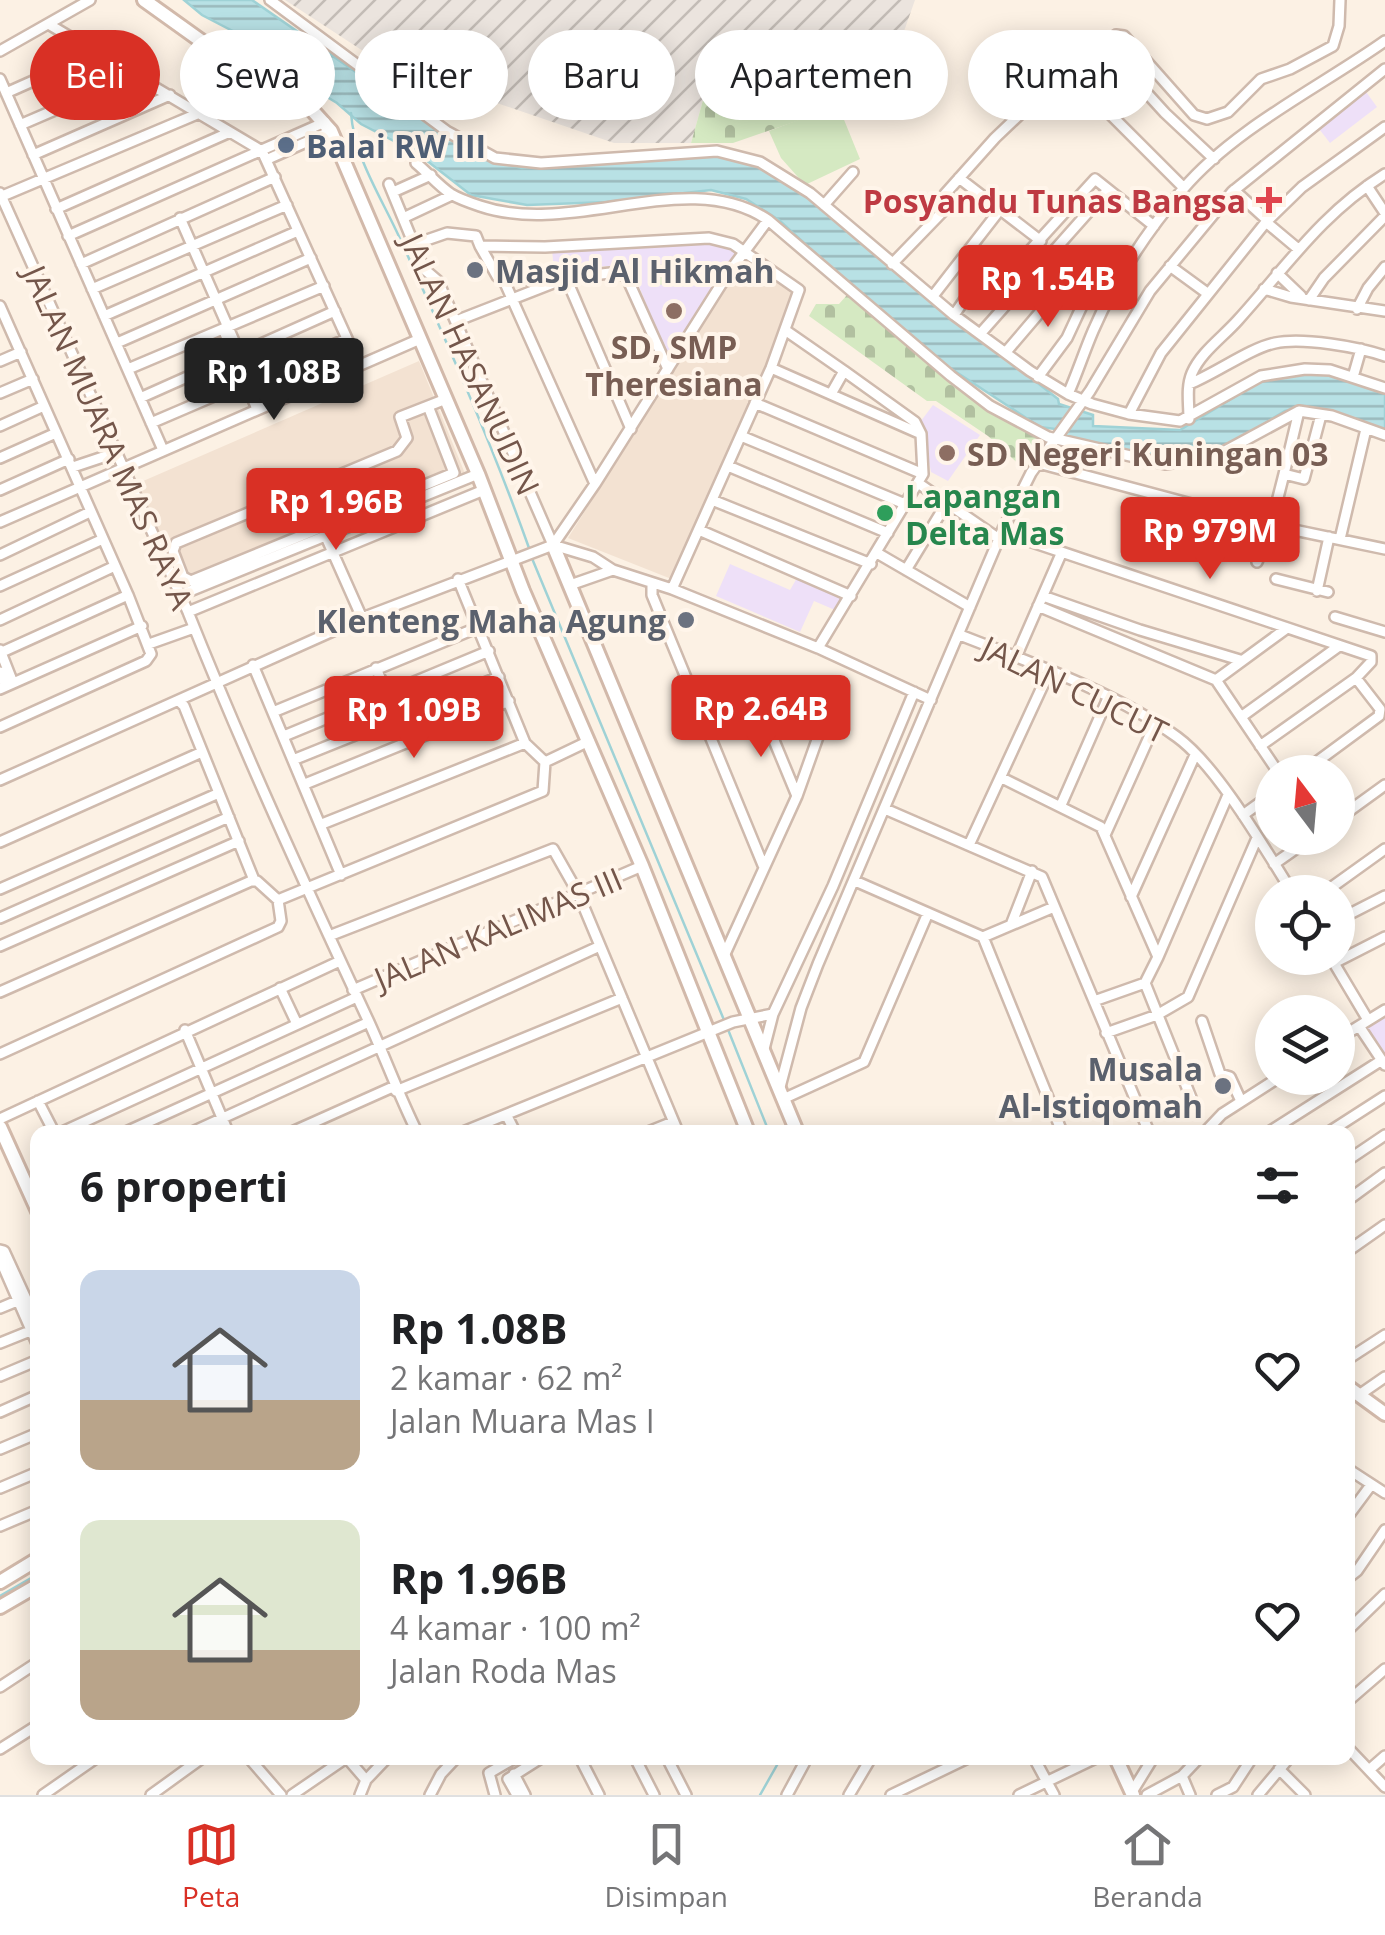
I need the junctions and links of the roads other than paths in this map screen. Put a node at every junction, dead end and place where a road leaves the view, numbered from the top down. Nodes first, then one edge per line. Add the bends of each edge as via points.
1 (90, 0) edge
2 (144, 0) edge
3 (270, 0) edge
4 (1340, 0) edge
5 (50, 25) junction
6 (59, 30) edge
7 (1385, 42) edge
8 (0, 51) edge
9 (1385, 69) edge
10 (1155, 71) edge
11 (0, 79) edge
12 (30, 82) edge
13 (160, 88) edge
14 (6, 93) junction
15 (170, 94) junction
16 (180, 101) edge
17 (1155, 101) edge
18 (30, 120) edge
19 (183, 120) edge
20 (208, 120) edge
21 (1014, 120) edge
22 (1116, 120) edge
23 (20, 124) junction
24 (328, 127) junction
25 (1385, 127) edge
26 (230, 132) junction
27 (33, 154) junction
28 (265, 155) junction
29 (1214, 159) junction
30 (416, 164) dead end
31 (853, 172) dead end
32 (1385, 174) edge
33 (431, 175) junction
34 (275, 177) junction
35 (959, 178) junction
36 (44, 181) junction
37 (1367, 186) junction
38 (1184, 188) junction
39 (1107, 190) junction
40 (1234, 190) junction
41 (452, 195) junction
42 (0, 196) edge
43 (287, 205) junction
44 (824, 205) junction
45 (56, 209) junction
46 (1000, 210) junction
47 (1385, 214) edge
48 (403, 218) junction
49 (178, 219) junction
50 (768, 220) junction
51 (1266, 221) junction
52 (1154, 226) junction
53 (298, 231) junction
54 (68, 236) junction
55 (1041, 240) junction
56 (416, 244) junction
57 (190, 246) junction
58 (480, 246) junction
59 (1297, 248) junction
60 (1033, 249) junction
61 (745, 251) junction
62 (311, 258) junction
63 (1047, 259) junction
64 (81, 264) junction
65 (892, 264) junction
66 (1170, 266) junction
67 (1385, 267) edge
68 (1277, 273) junction
69 (203, 274) junction
70 (565, 278) junction
71 (1070, 278) junction
72 (505, 282) junction
73 (324, 286) junction
74 (1264, 289) junction
75 (92, 290) junction
76 (1207, 292) junction
77 (933, 296) junction
78 (512, 298) junction
79 (1305, 298) junction
80 (214, 301) junction
81 (0, 306) edge
82 (1357, 309) junction
83 (335, 311) junction
84 (1385, 311) edge
85 (954, 315) junction
86 (104, 316) junction
87 (456, 321) junction
88 (4, 327) edge
89 (226, 329) junction
90 (785, 330) junction
91 (980, 334) junction
92 (347, 339) junction
93 (420, 339) junction
94 (116, 344) junction
95 (1361, 349) junction
96 (21, 352) junction
97 (1006, 352) junction
98 (236, 354) junction
99 (1385, 356) edge
100 (0, 362) edge
101 (359, 365) junction
102 (771, 368) junction
103 (128, 369) junction
104 (668, 369) junction
105 (844, 371) junction
106 (1038, 377) junction
107 (1353, 377) junction
108 (33, 379) junction
109 (249, 381) junction
110 (1189, 384) junction
111 (1385, 388) edge
112 (0, 393) edge
113 (831, 394) junction
114 (1068, 394) junction
115 (878, 397) junction
116 (140, 398) junction
117 (446, 399) junction
118 (756, 402) junction
119 (1082, 403) junction
120 (44, 406) junction
121 (428, 406) junction
122 (260, 408) junction
123 (869, 411) junction
124 (1299, 411) junction
125 (1129, 414) junction
126 (1321, 414) junction
127 (1189, 418) junction
128 (151, 423) junction
129 (0, 426) edge
130 (630, 429) junction
131 (1366, 429) junction
132 (56, 433) junction
133 (921, 434) junction
134 (1385, 435) edge
135 (741, 436) junction
136 (1057, 438) junction
137 (163, 450) junction
138 (115, 453) junction
139 (0, 458) edge
140 (71, 463) junction
141 (1038, 463) junction
142 (728, 466) junction
143 (122, 469) junction
144 (478, 474) junction
145 (1284, 474) junction
146 (920, 478) junction
147 (595, 484) junction
148 (80, 487) junction
149 (0, 490) edge
150 (484, 490) junction
151 (712, 500) junction
152 (905, 504) junction
153 (946, 504) junction
154 (90, 512) junction
155 (0, 522) edge
156 (1270, 526) junction
157 (699, 530) junction
158 (888, 533) junction
159 (1001, 535) junction
160 (326, 537) junction
161 (1329, 537) junction
162 (103, 539) junction
163 (1340, 539) junction
164 (554, 543) junction
165 (1385, 548) edge
166 (333, 552) junction
167 (877, 554) junction
168 (1061, 554) junction
169 (0, 555) edge
170 (514, 559) junction
171 (1257, 562) dead end
172 (871, 564) junction
173 (114, 566) junction
174 (613, 570) junction
175 (906, 570) junction
176 (458, 579) junction
177 (1276, 579) dead end
178 (652, 583) junction
179 (570, 584) junction
180 (0, 586) edge
181 (672, 589) junction
182 (128, 594) junction
183 (180, 595) junction
184 (850, 596) junction
185 (1040, 601) junction
186 (970, 608) junction
187 (188, 612) junction
188 (1334, 617) dead end
189 (362, 618) junction
190 (0, 620) edge
191 (142, 626) junction
192 (479, 627) junction
193 (194, 628) junction
194 (1287, 628) junction
195 (1385, 632) edge
196 (960, 635) junction
197 (1338, 646) junction
198 (818, 648) junction
199 (150, 649) junction
200 (488, 651) junction
201 (0, 652) edge
202 (1016, 657) junction
203 (1240, 660) junction
204 (253, 665) junction
205 (376, 668) junction
206 (0, 672) edge
207 (1049, 672) junction
208 (499, 677) junction
209 (1356, 678) junction
210 (685, 680) junction
211 (1216, 680) junction
212 (215, 683) junction
213 (6, 686) edge
214 (914, 692) junction
215 (387, 694) junction
216 (1108, 698) junction
217 (179, 700) junction
218 (931, 700) junction
219 (509, 701) junction
220 (761, 709) junction
221 (273, 712) junction
222 (397, 718) junction
223 (1241, 718) junction
224 (1155, 724) junction
225 (0, 727) edge
226 (284, 736) junction
227 (589, 741) junction
228 (407, 742) junction
229 (525, 742) junction
230 (1260, 746) junction
231 (202, 752) junction
232 (1195, 755) junction
233 (1266, 755) edge
234 (1326, 755) edge
235 (293, 760) junction
236 (546, 762) junction
237 (1002, 778) junction
238 (0, 780) edge
239 (305, 784) junction
240 (1385, 785) edge
241 (219, 793) junction
242 (1228, 795) junction
243 (797, 796) junction
244 (1062, 805) junction
245 (1255, 806) edge
246 (1355, 807) edge
247 (885, 808) junction
248 (1243, 815) junction
249 (229, 817) junction
250 (322, 824) junction
251 (1105, 835) junction
252 (1255, 835) edge
253 (240, 841) junction
254 (0, 842) edge
255 (1255, 843) edge
256 (969, 846) junction
257 (1385, 849) edge
258 (1268, 855) edge
259 (1287, 855) edge
260 (1274, 864) junction
261 (764, 865) junction
262 (642, 866) junction
263 (1032, 871) junction
264 (341, 875) junction
265 (1281, 875) edge
266 (1349, 875) edge
267 (254, 880) junction
268 (855, 882) junction
269 (0, 888) edge
270 (305, 888) junction
271 (578, 893) junction
272 (1385, 896) edge
273 (1131, 897) junction
274 (278, 900) junction
275 (1054, 908) junction
276 (1355, 911) edge
277 (928, 913) junction
278 (0, 918) edge
279 (1011, 925) junction
280 (329, 936) junction
281 (983, 937) junction
282 (1385, 937) edge
283 (0, 946) edge
284 (600, 946) junction
285 (1355, 950) edge
286 (723, 958) junction
287 (1158, 958) junction
288 (340, 960) junction
289 (1339, 975) edge
290 (1145, 983) junction
291 (280, 988) junction
292 (0, 992) edge
293 (355, 994) junction
294 (622, 998) junction
295 (1094, 1001) junction
296 (1385, 1010) edge
297 (774, 1014) junction
298 (1157, 1015) junction
299 (748, 1020) junction
300 (1202, 1021) dead end
301 (369, 1022) junction
302 (1363, 1023) junction
303 (297, 1024) junction
304 (1355, 1028) edge
305 (185, 1030) junction
306 (712, 1031) junction
307 (1106, 1033) junction
308 (379, 1046) junction
309 (763, 1053) junction
310 (0, 1054) edge
311 (646, 1058) junction
312 (1383, 1063) edge
313 (204, 1069) junction
314 (395, 1088) junction
315 (1255, 1092) edge
316 (212, 1094) junction
317 (781, 1095) junction
318 (1385, 1096) edge
319 (38, 1101) junction
320 (1241, 1101) junction
321 (1196, 1110) dead end
322 (507, 1116) junction
323 (0, 1118) edge
324 (222, 1118) junction
325 (50, 1125) edge
326 (78, 1125) edge
327 (142, 1125) edge
328 (207, 1125) edge
329 (225, 1125) edge
330 (308, 1125) edge
331 (413, 1125) edge
332 (482, 1125) edge
333 (511, 1125) edge
334 (675, 1125) edge
335 (746, 1125) edge
336 (794, 1125) edge
337 (1059, 1125) edge
338 (1146, 1125) edge
339 (1210, 1125) edge
340 (1281, 1125) edge
341 (1341, 1125) edge
342 (1, 1132) edge
343 (1385, 1134) edge
344 (1355, 1155) edge
345 (1385, 1173) edge
346 (30, 1194) edge
347 (1355, 1195) edge
348 (1385, 1225) edge
349 (1355, 1246) edge
350 (0, 1250) edge
351 (0, 1260) edge
352 (3, 1274) edge
353 (17, 1301) junction
354 (0, 1308) edge
355 (27, 1315) junction
356 (30, 1321) edge
357 (30, 1330) edge
358 (1385, 1335) edge
359 (0, 1343) edge
360 (1355, 1354) edge
361 (30, 1363) edge
362 (0, 1376) edge
363 (1385, 1377) edge
364 (1355, 1390) edge
365 (1355, 1392) edge
366 (30, 1399) edge
367 (0, 1412) edge
368 (1385, 1414) edge
369 (30, 1436) edge
370 (0, 1448) edge
371 (1355, 1474) edge
372 (30, 1475) edge
373 (1371, 1485) junction
374 (0, 1488) edge
375 (1385, 1494) edge
376 (1355, 1507) edge
377 (30, 1513) edge
378 (0, 1526) edge
379 (1385, 1530) edge
380 (30, 1564) edge
381 (1355, 1572) edge
382 (0, 1582) edge
383 (30, 1591) edge
384 (1385, 1594) edge
385 (0, 1607) edge
386 (1355, 1623) edge
387 (30, 1667) edge
388 (1385, 1669) edge
389 (0, 1687) edge
390 (1355, 1696) edge
391 (30, 1730) edge
392 (0, 1749) edge
393 (1355, 1755) edge
394 (1385, 1756) edge
395 (86, 1765) edge
396 (193, 1765) edge
397 (255, 1765) edge
398 (337, 1765) edge
399 (353, 1765) edge
400 (380, 1765) edge
401 (449, 1765) edge
402 (503, 1765) edge
403 (530, 1765) edge
404 (584, 1765) edge
405 (639, 1765) edge
406 (671, 1765) edge
407 (804, 1765) edge
408 (867, 1765) edge
409 (953, 1765) edge
410 (1038, 1765) edge
411 (1081, 1765) edge
412 (1119, 1765) edge
413 (1148, 1765) edge
414 (1192, 1765) edge
415 (1249, 1765) edge
416 (1282, 1765) edge
417 (1279, 1769) junction
418 (1370, 1770) junction
419 (1182, 1776) junction
420 (511, 1777) junction
421 (366, 1780) junction
422 (1048, 1781) junction
423 (1385, 1787) edge
424 (1236, 1791) edge
425 (1132, 1794) edge
426 (43, 1795) edge
427 (152, 1795) edge
428 (281, 1795) edge
429 (292, 1795) edge
430 (360, 1795) edge
431 (430, 1795) edge
432 (495, 1795) edge
433 (516, 1795) edge
434 (526, 1795) edge
435 (599, 1795) edge
436 (654, 1795) edge
437 (686, 1795) edge
438 (787, 1795) edge
439 (849, 1795) edge
440 (891, 1795) edge
441 (1019, 1795) edge
442 (1054, 1795) edge
443 (1147, 1795) edge
444 (1190, 1795) edge
445 (1217, 1795) edge
446 (1258, 1795) edge
447 (1305, 1795) edge

1 - 5 street
2 - 24 street
3 - 44 street via 448,132 495,158 540,163 738,154
4 - 10 street via 1334,46 1261,79 1216,119 1194,115
5 - 6 street
5 - 8 street
7 - 29 street via 1316,83
9 - 40 street
11 - 14 street
12 - 14 street
13 - 15 street
14 - 23 street
15 - 16 street
15 - 27 street
17 - 29 street
18 - 23 street
19 - 36 street
20 - 26 street
21 - 35 street
22 - 38 street
23 - 27 street
24 - 28 street
24 - 93 street
25 - 51 street
26 - 28 street
26 - 45 street
27 - 36 street
28 - 34 street
28 - 54 street
29 - 38 street
30 - 33 street
31 - 44 street
32 - 37 street
33 - 41 street
33 - 48 street, JALAN HASANUDIN via 391,188
34 - 43 street
34 - 49 street
35 - 46 street
35 - 65 street via 945,195 950,204
36 - 42 street
36 - 45 street
37 - 47 street
37 - 59 street
38 - 52 street
39 - 52 street
39 - 55 street via 1095,179
39 - 63 street
40 - 51 street
40 - 66 street
41 - 48 street
41 - 50 street via 510,214 543,215 720,198
42 - 138 street, JALAN MUARA MAS RAYA
43 - 53 street
43 - 57 street
44 - 65 street
45 - 54 street
46 - 55 street
46 - 77 street
47 - 79 street
48 - 56 street, JALAN HASANUDIN
49 - 57 street
49 - 64 street
50 - 61 street
50 - 136 street via 990,406
51 - 59 street
51 - 76 street
52 - 114 street via 1107,304
53 - 62 street
53 - 69 street
54 - 64 street
55 - 60 street
56 - 58 street via 447,233 476,236
56 - 87 street, JALAN HASANUDIN
57 - 69 street
57 - 75 street
58 - 61 street via 709,238
58 - 72 street
59 - 68 street
60 - 63 street
60 - 85 street via 965,299
61 - 90 street via 799,290
61 - 104 street
62 - 73 street
62 - 80 street
63 - 71 street
63 - 91 street
64 - 75 street
65 - 77 street
66 - 76 street
66 - 119 street
67 - 82 street
68 - 74 street
68 - 79 street
69 - 80 street
69 - 86 street
70 - 72 street
70 - 78 street
70 - 104 street via 623,274
70 - 130 street
71 - 97 street
71 - 106 street via 1087,295
72 - 78 street
73 - 83 street
73 - 89 street
74 - 79 street
74 - 110 street via 1205,354
75 - 86 street
76 - 125 street via 1161,353
77 - 85 street
78 - 87 street
78 - 147 street
79 - 82 street
80 - 89 street
80 - 94 street
81 - 88 street
82 - 84 street
83 - 92 street
83 - 98 street
85 - 91 street
86 - 94 street
87 - 164 street, JALAN HASANUDIN
88 - 96 street
89 - 98 street
89 - 103 street
90 - 102 street
90 - 105 street
91 - 97 street
92 - 101 street
92 - 109 street
93 - 101 street
93 - 117 street
94 - 103 street
95 - 99 street
95 - 107 street
95 - 110 street via 1272,343
96 - 100 street
96 - 108 street
97 - 106 street
98 - 109 street
98 - 116 street
101 - 122 street
102 - 113 street
102 - 118 street
103 - 116 street
104 - 130 street
105 - 113 street
105 - 115 street
106 - 114 street
107 - 111 street
107 - 127 street via 1330,370 1273,373
108 - 112 street
108 - 120 street
109 - 122 street
109 - 128 street
110 - 127 street
113 - 123 street
114 - 119 street
115 - 123 street
115 - 133 street via 915,422
116 - 128 street
117 - 121 street
117 - 144 street
118 - 135 street
118 - 146 street
119 - 125 street
119 - 136 street
120 - 129 street
120 - 132 street
121 - 121 street via 452,475 191,581 181,573 176,543 398,451 407,438 400,417
122 - 137 street
123 - 133 street
124 - 126 street
124 - 136 street via 1214,457 1184,464
124 - 145 street
125 - 127 street
126 - 131 street
126 - 145 street via 1304,479
128 - 137 street
130 - 147 street
131 - 134 street
131 - 163 street
132 - 139 street
132 - 140 street
133 - 146 street
135 - 142 street
135 - 152 street
136 - 141 street
137 - 143 street
138 - 140 street
138 - 143 street, JALAN MUARA MAS RAYA
140 - 148 street
140 - 149 street
141 - 156 street
141 - 159 street
142 - 151 street
142 - 158 street
143 - 148 street
143 - 183 street, JALAN MUARA MAS RAYA
144 - 150 street
144 - 160 street
145 - 156 street
146 - 152 street
146 - 153 street
147 - 164 street
148 - 154 street
148 - 155 street
150 - 166 street
150 - 170 street
151 - 157 street
151 - 172 street
152 - 158 street
153 - 159 street
153 - 175 street
154 - 162 street
154 - 169 street
156 - 161 street
156 - 171 street
157 - 181 street
157 - 184 street
158 - 167 street
159 - 168 street
159 - 186 street
160 - 166 street
160 - 183 street
161 - 163 street
161 - 177 street via 1320,591
162 - 173 street
162 - 180 street
163 - 165 street
164 - 170 street
164 - 174 street
164 - 179 street
166 - 187 street
166 - 189 street
167 - 172 street
167 - 175 street
168 - 185 street
168 - 194 street
170 - 176 street
170 - 227 street
172 - 184 street
173 - 182 street
173 - 190 street
174 - 178 street
174 - 179 street
175 - 186 street
176 - 189 street
176 - 192 street
178 - 181 street
178 - 210 street
179 - 286 street
181 - 198 street
182 - 191 street
182 - 201 street
183 - 187 street, JALAN MUARA MAS RAYA
184 - 198 street
185 - 202 street
185 - 203 street
185 - 211 street
186 - 196 street
187 - 193 street, JALAN MUARA MAS RAYA
188 - 195 street
189 - 204 street
191 - 199 street
191 - 213 street
192 - 200 street
192 - 205 street
193 - 199 street
193 - 212 street, JALAN MUARA MAS RAYA
194 - 197 street
194 - 203 street
196 - 202 street, JALAN CUCUT
196 - 218 street
197 - 209 street via 1370,656
197 - 223 street
198 - 214 street
199 - 225 street via 146,661
200 - 208 street
200 - 215 street
201 - 213 street
202 - 207 street, JALAN CUCUT
203 - 211 street
204 - 212 street
204 - 221 street
205 - 215 street
205 - 221 street
206 - 213 street
207 - 216 street, JALAN CUCUT
207 - 237 street
208 - 219 street
208 - 222 street
209 - 230 street
209 - 234 street via 1379,716
210 - 220 street
210 - 261 street
211 - 223 street
212 - 217 street
212 - 270 street, JALAN MUARA MAS RAYA
214 - 218 street
214 - 297 street
215 - 222 street
215 - 226 street
216 - 224 street, JALAN CUCUT
216 - 244 street
217 - 231 street
217 - 238 street
218 - 247 street
219 - 228 street
219 - 229 street
220 - 243 street
220 - 243 street via 818,737
221 - 226 street
222 - 228 street
222 - 235 street
223 - 230 street
224 - 232 street, JALAN CUCUT
224 - 251 street
226 - 235 street
227 - 236 street
227 - 262 street
228 - 239 street
229 - 236 street
229 - 250 street
230 - 233 street
231 - 241 street
231 - 254 street
232 - 242 street, JALAN CUCUT
232 - 273 street
235 - 239 street
236 - 264 street via 545,788
237 - 244 street
237 - 256 street
239 - 250 street
240 - 246 street
241 - 249 street
241 - 269 street
242 - 248 street, JALAN CUCUT
242 - 287 street
243 - 261 street
244 - 251 street via 1096,822
245 - 248 street
247 - 256 street
247 - 268 street
248 - 252 street, JALAN CUCUT
249 - 253 street
249 - 278 street
250 - 264 street
251 - 273 street
253 - 267 street
253 - 283 street
255 - 298 street via 1188,997
256 - 263 street
257 - 266 street
258 - 260 street, JALAN CUCUT
259 - 260 street
260 - 265 street, JALAN CUCUT
261 - 286 street
262 - 271 street, JALAN KALIMAS III
262 - 306 street
263 - 275 street via 1042,877
263 - 279 street
264 - 270 street
267 - 274 street
267 - 292 street
268 - 277 street
268 - 317 street via 812,978
270 - 274 street
270 - 280 street, JALAN MUARA MAS RAYA
271 - 280 street via 549,848
271 - 284 street
271 - 293 street, JALAN KALIMAS III
272 - 276 street
273 - 287 street
274 - 310 street via 278,927
275 - 279 street
275 - 295 street
277 - 281 street
277 - 317 street via 864,1062
279 - 281 street
280 - 288 street, JALAN MUARA MAS RAYA
281 - 337 street
282 - 285 street
284 - 294 street
284 - 308 street
286 - 299 street
287 - 290 street
288 - 291 street
288 - 293 street, JALAN MUARA MAS RAYA
289 - 302 street
290 - 295 street
290 - 298 street
291 - 303 street
291 - 305 street
293 - 301 street, JALAN MUARA MAS RAYA
293 - 303 street, JALAN KALIMAS III
294 - 311 street
294 - 314 street
295 - 307 street
296 - 302 street
297 - 299 street
297 - 309 street
298 - 307 street
298 - 321 street
299 - 306 street
299 - 309 street
300 - 320 street via 1220,1074 1230,1077
301 - 308 street, JALAN MUARA MAS RAYA
301 - 316 street
302 - 304 street
302 - 312 street
303 - 313 street, JALAN KALIMAS III
305 - 313 street
305 - 319 street
306 - 311 street
306 - 335 street
307 - 338 street
308 - 314 street, JALAN MUARA MAS RAYA
308 - 324 street
309 - 317 street
311 - 322 street
311 - 334 street
312 - 340 street
313 - 316 street
313 - 326 street, JALAN KALIMAS III
314 - 330 street
314 - 331 street, JALAN MUARA MAS RAYA
315 - 320 street
316 - 324 street
316 - 327 street
317 - 336 street
318 - 341 street
319 - 323 street
319 - 325 street
320 - 339 street
322 - 332 street
322 - 333 street
324 - 328 street
324 - 329 street
342 - 346 street
343 - 344 street
345 - 347 street
348 - 349 street
350 - 355 street
351 - 352 street
352 - 353 street
353 - 354 street
353 - 355 street
355 - 356 street
357 - 359 street
358 - 360 street
361 - 362 street
363 - 364 street
365 - 368 street
366 - 367 street
369 - 370 street
371 - 373 street
372 - 374 street
373 - 375 street
373 - 376 street
377 - 378 street
379 - 381 street
380 - 382 street
383 - 385 street
384 - 386 street
387 - 389 street
388 - 390 street
391 - 392 street
393 - 418 street
394 - 418 street
395 - 426 street
396 - 427 street
397 - 428 street
398 - 429 street
399 - 421 street
400 - 421 street
401 - 431 street
402 - 432 street via 489,1773
403 - 420 street
404 - 435 street
405 - 436 street
406 - 437 street
407 - 438 street
408 - 439 street
409 - 440 street
410 - 422 street
411 - 422 street
412 - 425 street
413 - 425 street
414 - 419 street
415 - 424 street
416 - 417 street
417 - 446 street
417 - 447 street
418 - 423 street
419 - 443 street
419 - 444 street
420 - 433 street
420 - 434 street
421 - 430 street
422 - 441 street
422 - 442 street
424 - 445 street

